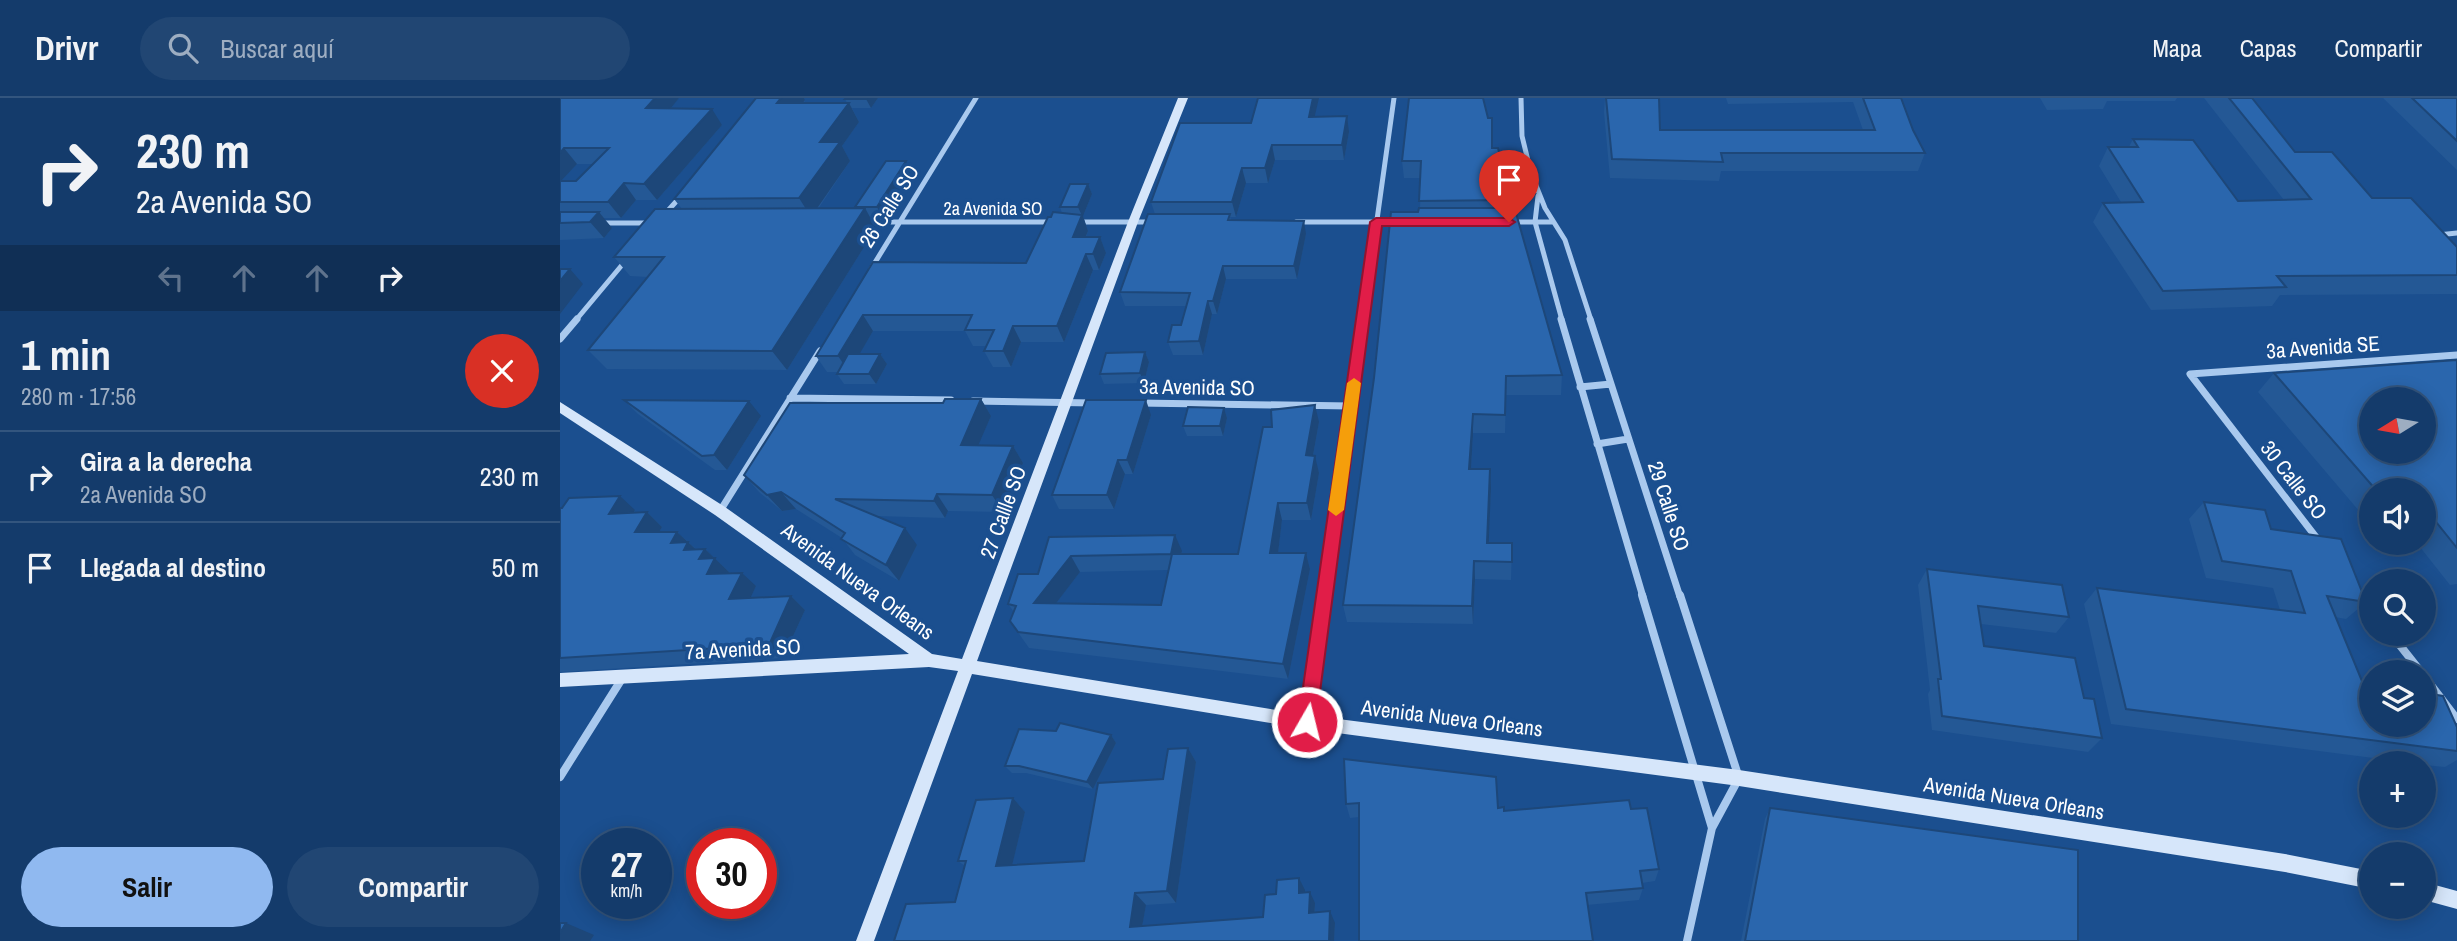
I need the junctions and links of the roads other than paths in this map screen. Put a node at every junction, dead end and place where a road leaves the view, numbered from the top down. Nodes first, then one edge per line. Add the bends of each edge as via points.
1 (976, 98) edge
2 (1183, 98) edge
3 (1394, 98) edge
4 (1521, 98) edge
5 (685, 191) edge
6 (1538, 196) junction
7 (859, 222) edge
8 (900, 222) junction
9 (1133, 222) junction
10 (1160, 222) edge
11 (1281, 222) edge
12 (1376, 222) junction
13 (1402, 222) edge
14 (1495, 222) edge
15 (1535, 222) junction
16 (1552, 222) junction
17 (597, 223) edge
18 (658, 223) junction
19 (672, 223) edge
20 (649, 233) edge
21 (2457, 233) edge
22 (2438, 237) edge
23 (632, 254) edge
24 (863, 281) edge
25 (560, 339) edge
26 (827, 340) edge
27 (2457, 355) edge
28 (2192, 373) joint
29 (1611, 384) junction
30 (1580, 387) junction
31 (790, 398) junction
32 (1066, 402) junction
33 (1107, 403) edge
34 (1135, 403) edge
35 (1350, 406) junction
36 (560, 407) edge
37 (1628, 439) junction
38 (1597, 444) junction
39 (720, 510) junction
40 (2322, 545) edge
41 (2355, 587) edge
42 (2359, 592) edge
43 (2400, 646) edge
44 (929, 660) junction
45 (2411, 660) edge
46 (967, 668) junction
47 (623, 677) junction
48 (560, 680) edge
49 (2436, 692) edge
50 (2457, 719) edge
51 (1307, 722) junction
52 (1697, 773) junction
53 (560, 777) edge
54 (1739, 778) junction
55 (1712, 828) junction
56 (2359, 878) edge
57 (2436, 894) edge
58 (2457, 900) edge
59 (864, 941) edge
60 (1687, 941) edge

1 - 8 street, 26 Calle SO
2 - 9 street, 27 Callle SO
3 - 12 street
4 - 6 street, 29 Calle SO via 1522,135
5 - 18 street
6 - 15 street, 29 Calle SO
6 - 16 street, 29 Calle SO
7 - 8 street, 2a Avenida SO
8 - 9 street, 2a Avenida SO
8 - 24 street, 26 Calle SO
9 - 10 street, 2a Avenida SO
9 - 32 street, 27 Callle SO
11 - 12 street
12 - 13 street
12 - 35 street
14 - 15 street
15 - 16 street
15 - 30 street, 29 Calle SO
16 - 29 street, 29 Calle SO via 1565,240
17 - 18 street
18 - 19 street
18 - 20 street
21 - 22 street
23 - 25 street
26 - 31 street
27 - 28 street, 3a Avenida SE
28 - 40 street, 30 Calle SO
29 - 30 street
29 - 37 street, 29 Calle SO
30 - 38 street, 29 Calle SO
31 - 32 street
31 - 39 street
32 - 33 street
32 - 46 street, 27 Callle SO
34 - 35 street, 3a Avenida SO
35 - 51 street
36 - 39 street, Avenida Nueva Orleans
37 - 38 street
37 - 54 street, 29 Calle SO
38 - 52 street, 29 Calle SO
39 - 44 street, Avenida Nueva Orleans
41 - 42 street
43 - 45 street
44 - 46 street, Avenida Nueva Orleans
44 - 47 street, 7a Avenida SO
46 - 51 street, Avenida Nueva Orleans
46 - 59 street, 27 Callle SO
47 - 48 street, 7a Avenida SO
47 - 53 street
49 - 50 street
51 - 52 street, Avenida Nueva Orleans
52 - 54 street, Avenida Nueva Orleans
52 - 55 street, 29 Calle SO
54 - 55 street, 29 Calle SO
54 - 56 street, Avenida Nueva Orleans
55 - 60 street, 29 Calle SO
57 - 58 street

